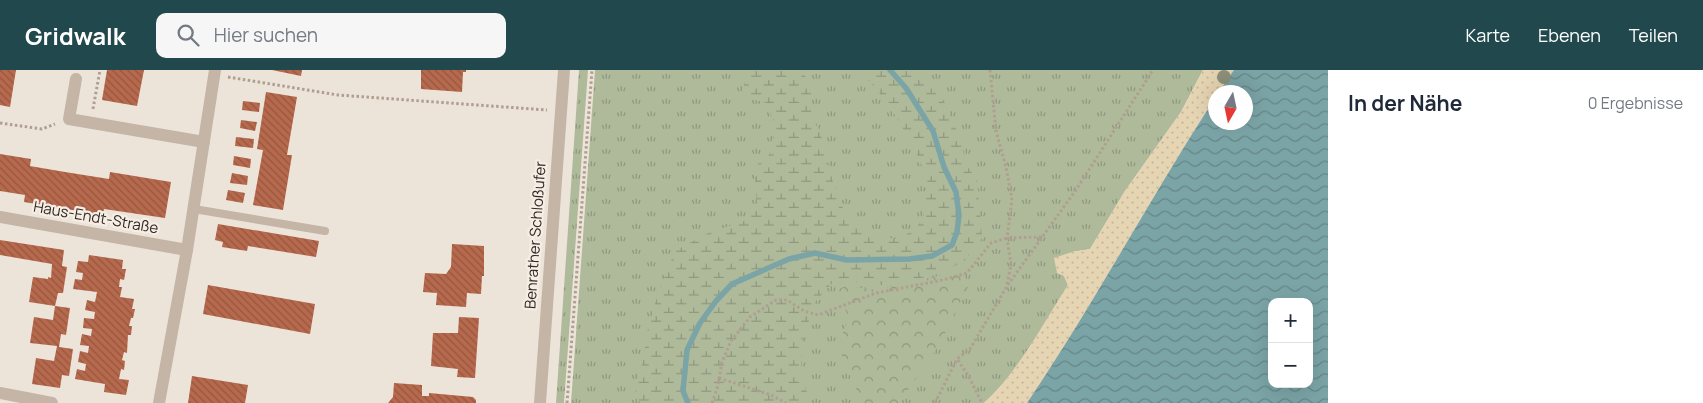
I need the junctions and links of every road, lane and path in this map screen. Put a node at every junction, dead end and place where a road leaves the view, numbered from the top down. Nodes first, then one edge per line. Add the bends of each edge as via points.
1 (100, 70) edge
2 (564, 70) edge
3 (592, 70) edge
4 (990, 70) edge
5 (1153, 70) edge
6 (215, 72) edge
7 (77, 75) edge
8 (560, 112) junction
9 (69, 119) junction
10 (0, 123) edge
11 (91, 123) junction
12 (204, 142) junction
13 (194, 209) junction
14 (0, 217) edge
15 (325, 231) dead end
16 (1042, 237) junction
17 (1007, 238) junction
18 (188, 250) junction
19 (1007, 286) junction
20 (958, 360) junction
21 (719, 378) junction
22 (6, 397) edge
23 (52, 403) edge
24 (159, 403) edge
25 (540, 403) edge
26 (567, 403) edge
27 (712, 403) edge
28 (786, 403) edge
29 (935, 403) edge
30 (982, 403) edge

1 - 11 path
2 - 8 street, Benrather Schloßufer
3 - 26 path
4 - 17 path via 996,131 1012,200
5 - 16 path
6 - 8 path via 338,95
6 - 12 street
7 - 9 street
8 - 25 street, Benrather Schloßufer
9 - 10 path via 42,129
9 - 11 street
11 - 12 street
12 - 13 street
13 - 15 lane
13 - 18 street
14 - 18 street, Haus-Endt-Straße
16 - 17 path
16 - 19 path
17 - 19 path via 1011,265
17 - 21 path via 991,243 967,273 876,293 818,315 786,300 776,300 750,316 731,341
18 - 24 street
19 - 20 path via 970,349
20 - 29 path
20 - 30 path
21 - 27 path
21 - 28 path
22 - 23 street

